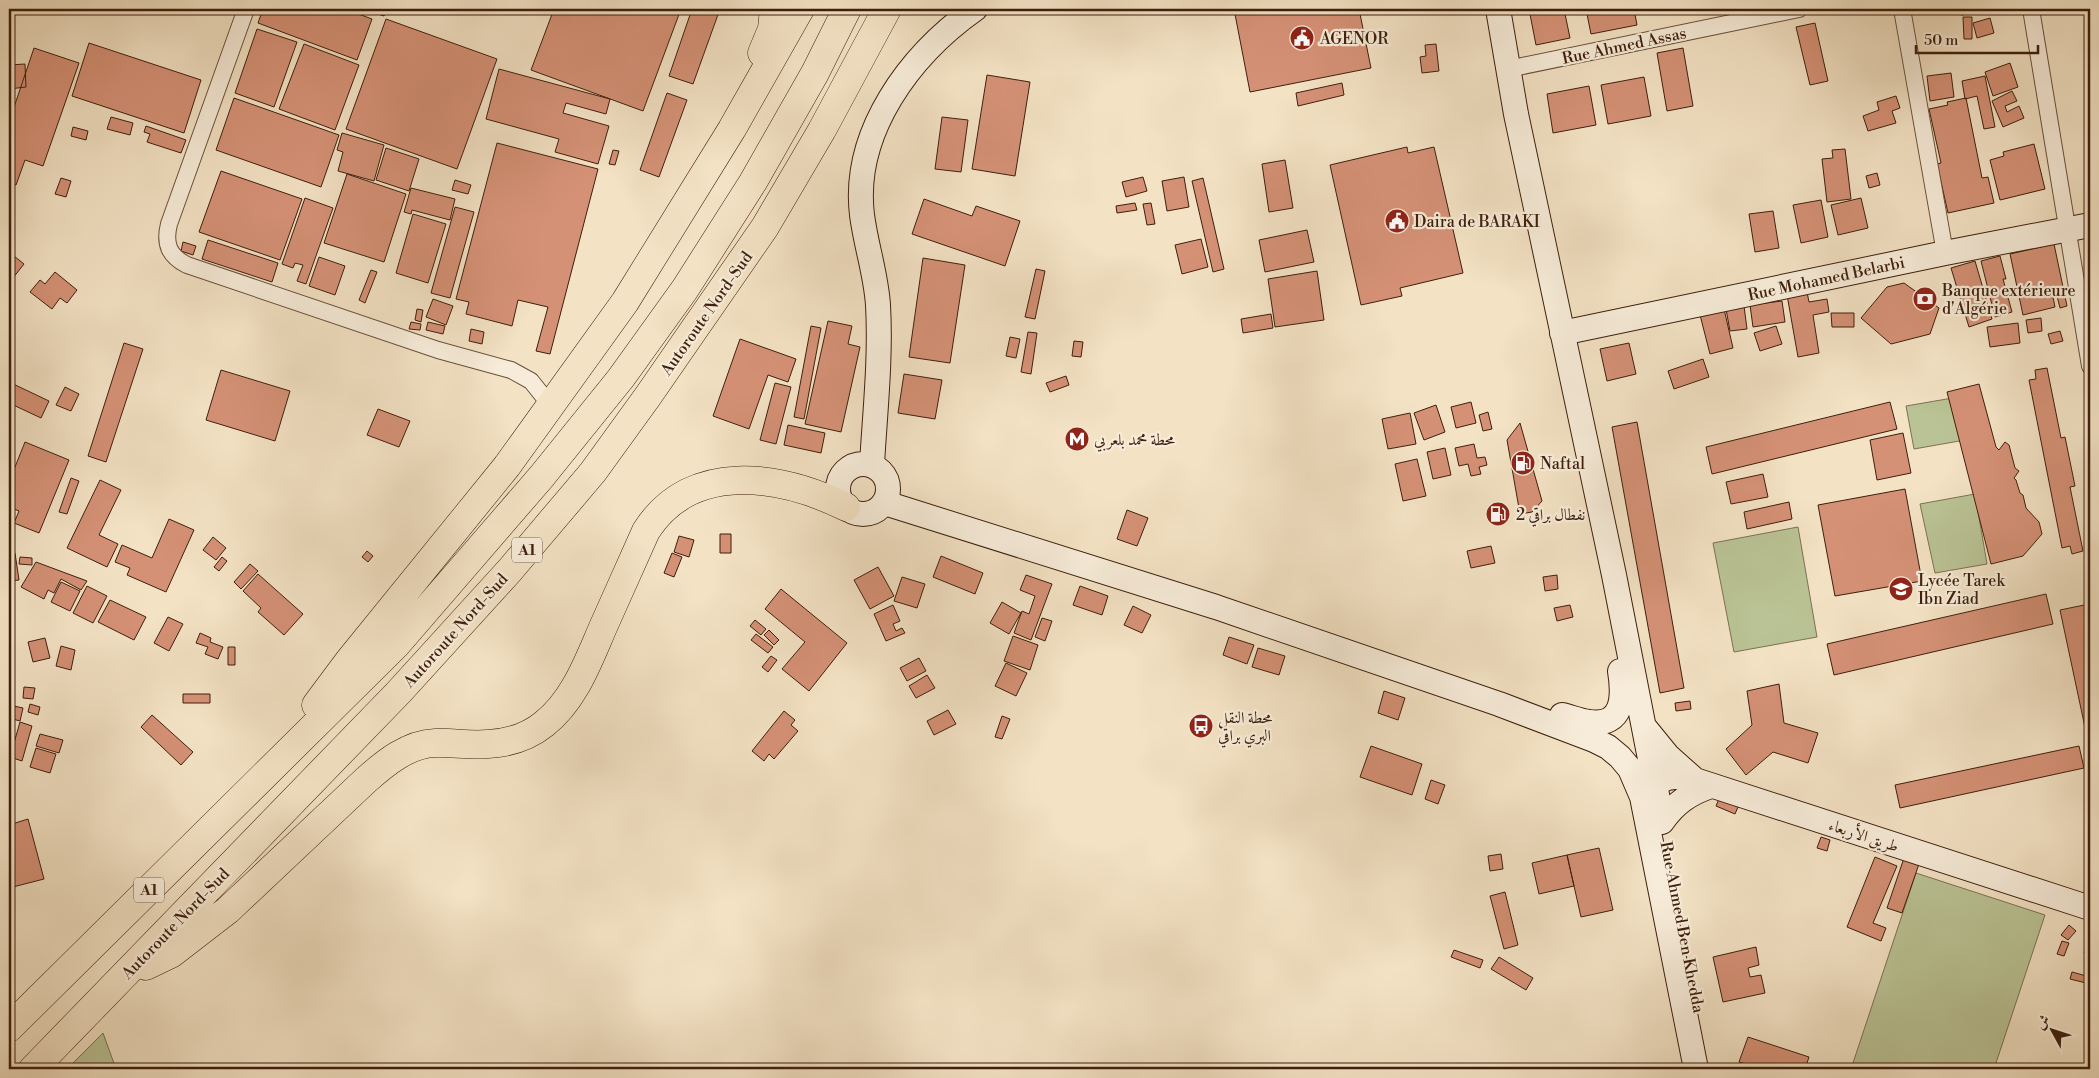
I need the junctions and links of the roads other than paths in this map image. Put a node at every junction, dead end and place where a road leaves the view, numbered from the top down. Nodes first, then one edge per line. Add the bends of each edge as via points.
1 (246, 9) edge
2 (774, 9) edge
3 (800, 9) edge
4 (847, 9) edge
5 (887, 9) edge
6 (975, 9) edge
7 (1498, 9) edge
8 (1799, 9) edge
9 (1902, 9) edge
10 (2030, 9) edge
11 (1508, 69) junction
12 (732, 130) junction
13 (2079, 227) edge
14 (1945, 253) junction
15 (2085, 314) edge
16 (1562, 333) junction
17 (2090, 366) edge
18 (550, 406) junction
19 (872, 464) junction
20 (885, 503) junction
21 (846, 507) junction
22 (1621, 609) junction
23 (1499, 704) junction
24 (1644, 728) junction
25 (258, 782) junction
26 (1703, 783) junction
27 (1649, 790) junction
28 (1662, 822) junction
29 (2090, 908) edge
30 (124, 976) junction
31 (9, 1028) edge
32 (33, 1069) edge
33 (1696, 1069) edge
34 (1712, 1069) edge

1 - 18 street via 169,224 166,234 171,254 187,265 438,350 511,370 531,381
2 - 12 highway via 772,29
3 - 12 highway
4 - 25 highway, Autoroute Nord-Sud / A1 via 753,182 684,289 621,378 542,476 396,645
5 - 30 highway, Autoroute Nord-Sud / A1 via 765,227 593,472 510,570 398,692
6 - 19 main road via 928,49 899,86 880,118 866,154 862,215 875,278 879,328
7 - 11 main road
8 - 11 street, Rue Ahmed Assas
9 - 14 street
10 - 13 street
11 - 16 main road
12 - 18 highway via 625,302
13 - 14 main road, Rue Mohamed Belarbi
13 - 15 street
14 - 16 main road, Rue Mohamed Belarbi
15 - 17 street
16 - 22 main road
18 - 25 highway via 507,466 348,662
19 - 20 main road via 885,474 888,482
19 - 21 main road via 854,465 841,477 838,490
20 - 21 main road via 871,513 862,514
20 - 23 main road via 1216,607
21 - 30 highway via 819,494 770,481 718,482 689,491 676,499 654,518 646,531 581,676 562,707 550,719 531,733 502,742 423,744 397,755 216,919 171,954
22 - 23 main road via 1614,623 1613,637 1623,700 1610,719 1588,722 1521,703
22 - 24 main road
23 - 27 main road via 1608,747
24 - 26 main road via 1668,756
24 - 27 main road
25 - 31 highway, Autoroute Nord-Sud / A1
26 - 27 main road, طريق الأربعاء via 1670,776
26 - 28 main road via 1700,790 1678,803
26 - 29 main road, طريق الأربعاء
27 - 28 main road, Rue Ahmed Ben Khedda
27 - 33 main road
28 - 34 main road, Rue Ahmed Ben Khedda
30 - 32 highway, Autoroute Nord-Sud / A1

